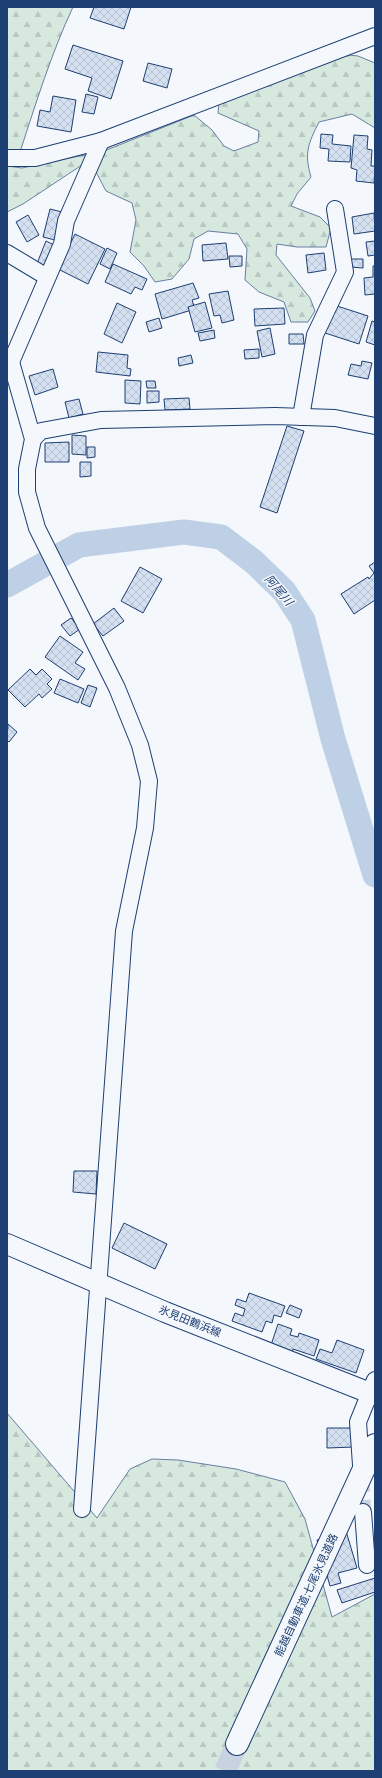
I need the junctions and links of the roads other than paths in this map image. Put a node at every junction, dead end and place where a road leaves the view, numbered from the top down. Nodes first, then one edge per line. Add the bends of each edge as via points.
1 (375, 36) edge
2 (101, 141) junction
3 (7, 158) edge
4 (335, 209) dead end
5 (7, 253) edge
6 (47, 277) junction
7 (9, 360) edge
8 (301, 417) junction
9 (375, 426) edge
10 (33, 439) junction
11 (7, 1244) edge
12 (98, 1283) junction
13 (373, 1389) edge
14 (375, 1446) edge
15 (368, 1467) edge
16 (82, 1509) dead end
17 (364, 1512) tunnel mouth
18 (367, 1565) dead end

1 - 2 street
2 - 3 street via 34,158
2 - 6 street via 66,221 62,244
4 - 8 street via 345,272 315,335
5 - 6 street
6 - 7 street
7 - 10 street
8 - 9 street via 335,418
8 - 10 street via 101,420 41,431
10 - 12 street via 27,469 27,492 37,528 117,688 140,745 149,781 145,828 124,930
11 - 12 main road, 氷見田鶴浜線
12 - 13 main road, 氷見田鶴浜線 via 165,1312
12 - 16 street
13 - 15 street via 358,1422
14 - 15 highway, 能越自動車道;七尾氷見道路 via 243,1746
17 - 18 street

